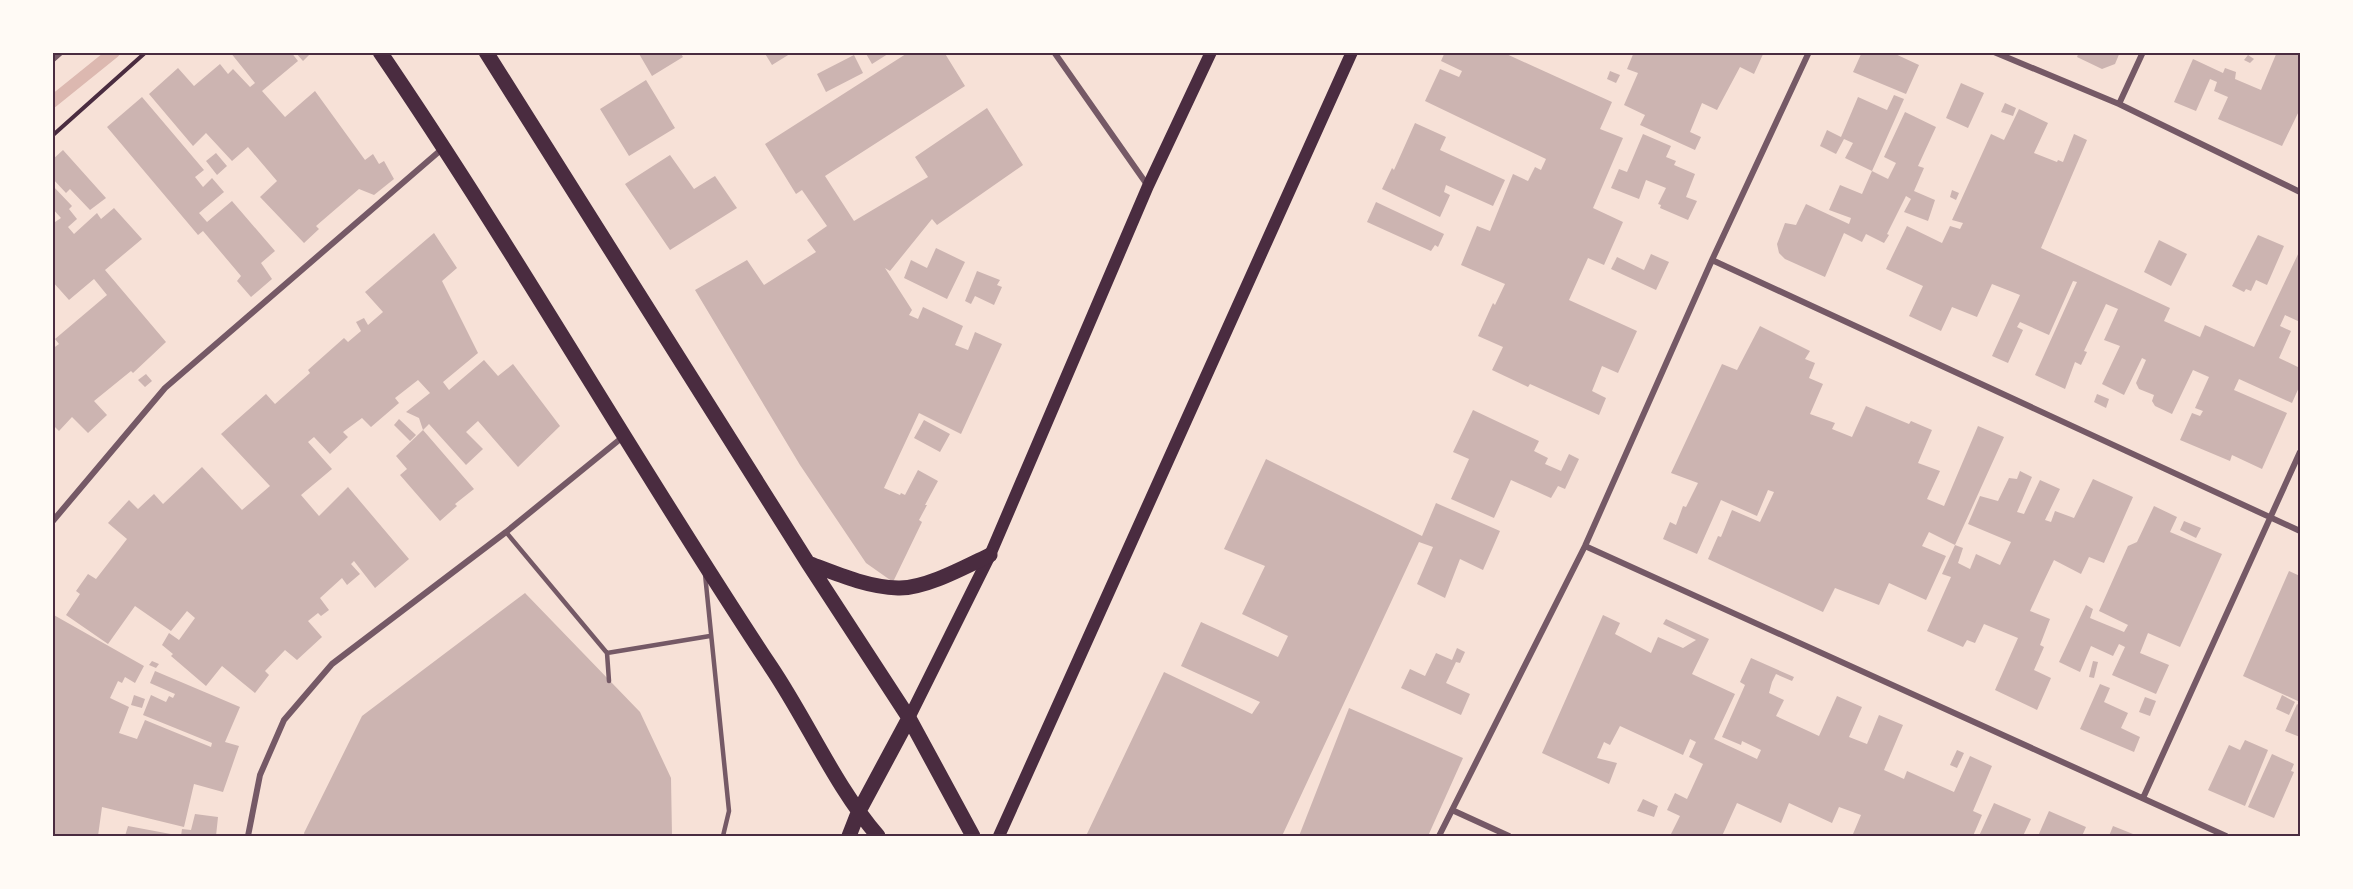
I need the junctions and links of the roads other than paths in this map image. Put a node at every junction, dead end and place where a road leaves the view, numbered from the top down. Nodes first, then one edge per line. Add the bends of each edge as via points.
1 (61, 52) edge
2 (381, 52) edge
3 (486, 52) edge
4 (1054, 52) edge
5 (1211, 52) edge
6 (1352, 52) edge
7 (1809, 52) edge
8 (1994, 52) edge
9 (2143, 52) edge
10 (52, 60) edge
11 (2119, 104) junction
12 (445, 147) junction
13 (1148, 186) junction
14 (2301, 192) edge
15 (1712, 260) junction
16 (624, 435) junction
17 (2301, 452) edge
18 (2271, 518) junction
19 (52, 522) edge
20 (2301, 531) edge
21 (507, 532) junction
22 (1585, 546) junction
23 (990, 555) junction
24 (808, 563) junction
25 (705, 567) junction
26 (710, 636) junction
27 (607, 653) junction
28 (609, 681) dead end
29 (909, 718) junction
30 (2143, 798) junction
31 (1452, 810) junction
32 (858, 813) junction
33 (248, 837) edge
34 (723, 837) edge
35 (849, 837) edge
36 (878, 837) edge
37 (973, 837) edge
38 (999, 837) edge
39 (1439, 837) edge
40 (1509, 837) edge
41 (2226, 837) edge

1 - 10 street
2 - 12 main road
3 - 24 main road
4 - 13 street
5 - 13 main road
6 - 38 main road
7 - 15 street
8 - 11 street
9 - 11 street
11 - 14 street
12 - 16 main road
12 - 19 street via 165,388
13 - 23 main road
15 - 18 street
15 - 22 street
16 - 21 street
16 - 25 main road
17 - 18 street
18 - 20 street
18 - 30 street
21 - 27 lane
21 - 33 street via 332,664 284,720 260,775
22 - 30 street
22 - 31 street
23 - 24 main road via 936,580 900,589 863,583
23 - 29 main road
24 - 29 main road
25 - 26 lane
25 - 32 main road via 780,680
26 - 27 lane
26 - 34 lane via 729,811
27 - 28 lane
29 - 32 main road
29 - 37 main road
30 - 41 street
31 - 39 street
31 - 40 street
32 - 35 main road
32 - 36 main road

